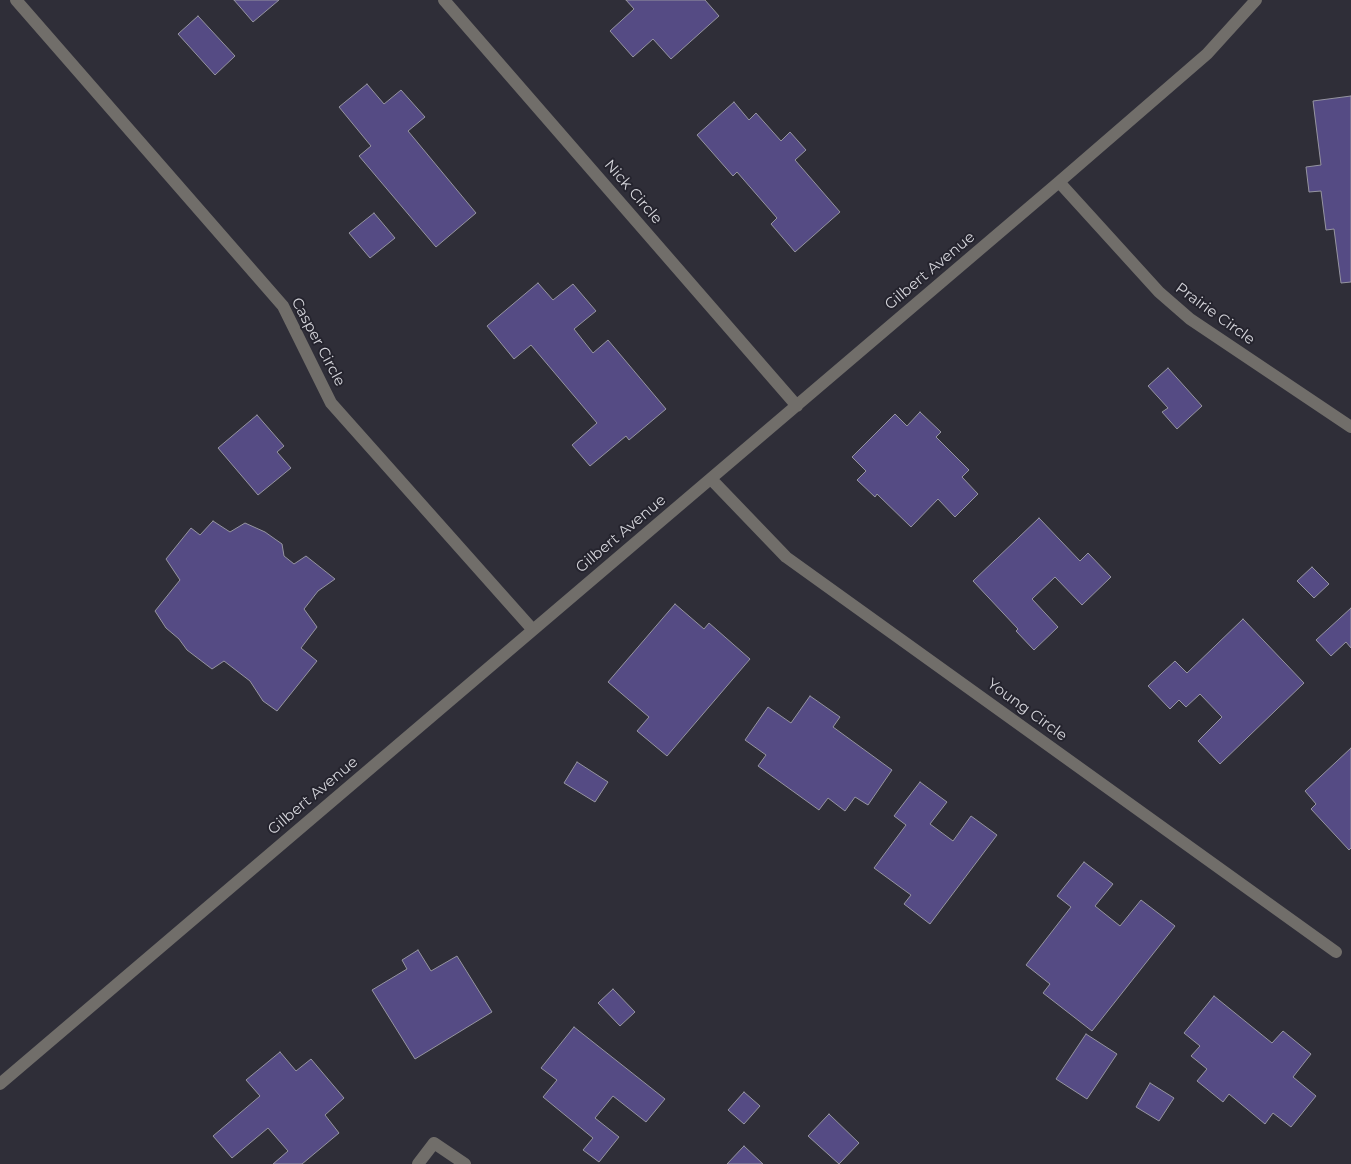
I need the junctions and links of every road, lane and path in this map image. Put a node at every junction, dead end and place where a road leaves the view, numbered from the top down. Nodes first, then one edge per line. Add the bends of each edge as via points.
1 (16, 0) edge
2 (444, 0) edge
3 (1256, 0) edge
4 (1059, 182) junction
5 (797, 406) junction
6 (1351, 427) edge
7 (711, 479) junction
8 (533, 630) junction
9 (1336, 952) dead end
10 (0, 1084) edge
11 (418, 1164) edge
12 (465, 1164) edge

1 - 8 street, Casper Circle via 283,306 331,403
2 - 5 street, Nick Circle
3 - 4 street, Gilbert Avenue via 1207,54
4 - 5 street, Gilbert Avenue
4 - 6 street, Prairie Circle via 1148,280 1190,319
5 - 7 street, Gilbert Avenue
7 - 8 street, Gilbert Avenue
7 - 9 street, Young Circle via 786,557
8 - 10 street, Gilbert Avenue
11 - 12 street via 434,1143

